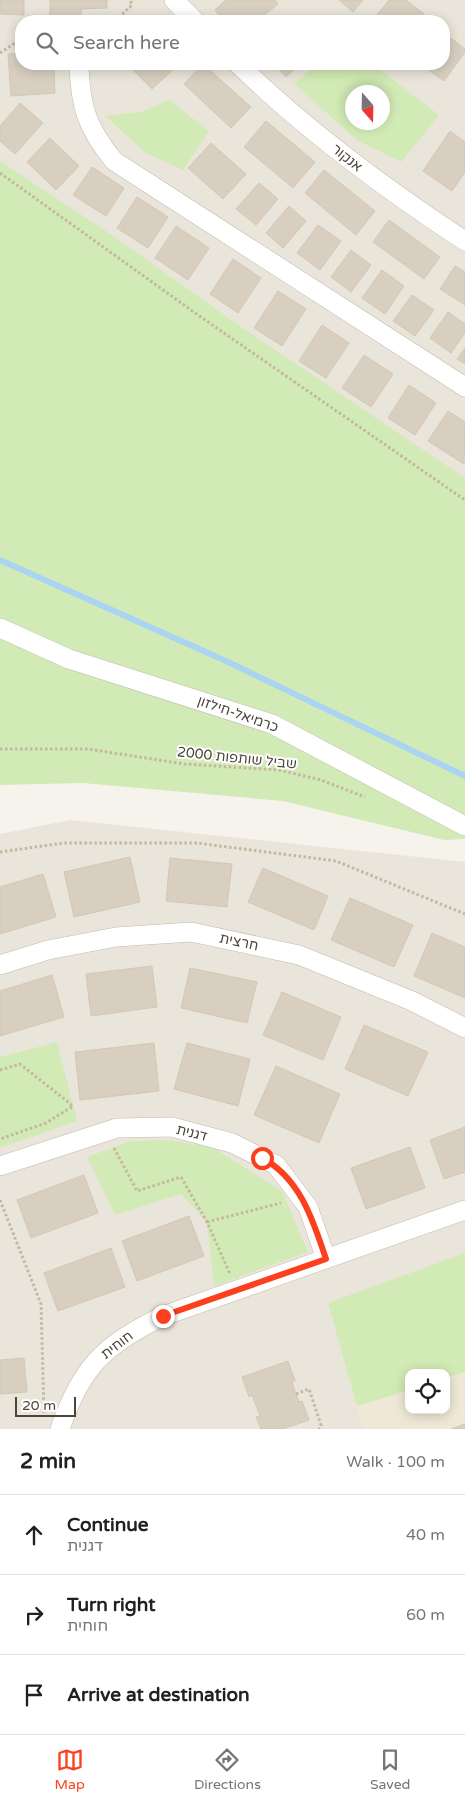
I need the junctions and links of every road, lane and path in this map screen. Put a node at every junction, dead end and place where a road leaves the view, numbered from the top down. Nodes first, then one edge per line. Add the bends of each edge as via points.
1 (130, 0) edge
2 (174, 0) edge
3 (121, 15) edge
4 (189, 15) edge
5 (15, 43) edge
6 (0, 53) edge
7 (79, 70) edge
8 (244, 70) edge
9 (0, 172) edge
10 (465, 241) edge
11 (465, 387) edge
12 (465, 500) edge
13 (0, 628) edge
14 (0, 748) edge
15 (368, 798) dead end
16 (465, 826) edge
17 (0, 852) edge
18 (465, 914) edge
19 (0, 965) edge
20 (465, 1028) edge
21 (0, 1070) edge
22 (106, 1132) junction
23 (0, 1139) edge
24 (0, 1166) edge
25 (302, 1198) junction
26 (0, 1200) edge
27 (465, 1210) edge
28 (207, 1222) junction
29 (326, 1259) junction
30 (237, 1290) junction
31 (296, 1394) dead end
32 (52, 1424) edge
33 (319, 1429) edge

1 - 3 path via 132,5
2 - 4 street
5 - 6 path
7 - 11 street via 87,121 98,142 114,161
8 - 10 street, אנקור via 273,98 392,193
9 - 12 path via 182,304
13 - 16 street, כרמיאל-חילזון via 69,659 272,724
14 - 15 path, שביל שותפות 2000 via 88,750 184,764 279,770 321,780
17 - 18 path via 64,843 197,843 299,856 336,861
19 - 20 street, חרצית via 48,950 116,936 191,932 299,955 412,1001
21 - 23 path via 20,1064 73,1106 46,1123
22 - 24 street, דגנית
22 - 25 street, דגנית via 117,1128 172,1127 232,1143 276,1165
22 - 28 path via 137,1192 181,1178
25 - 28 path
25 - 29 street, דגנית
26 - 32 path via 41,1304
27 - 29 street, חוחית
28 - 30 path
29 - 30 street, חוחית
30 - 32 street, חוחית via 163,1316 126,1335 91,1366
31 - 33 path via 309,1389 321,1425

